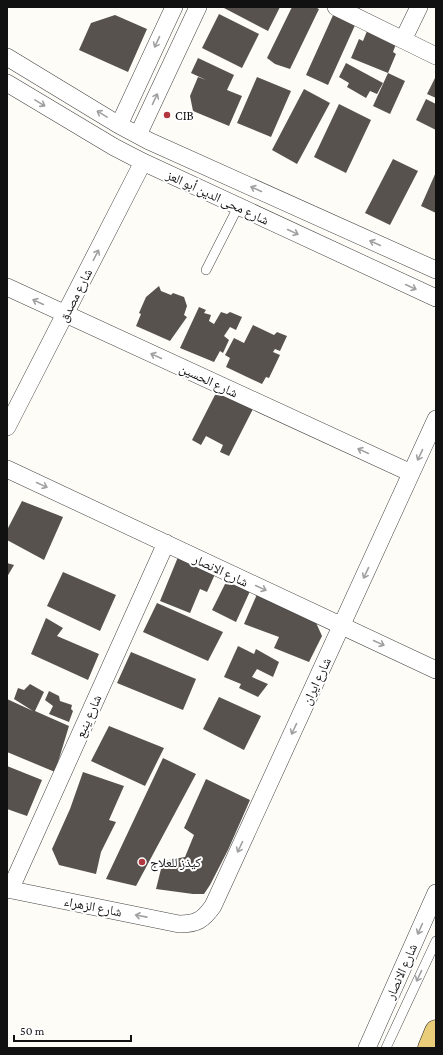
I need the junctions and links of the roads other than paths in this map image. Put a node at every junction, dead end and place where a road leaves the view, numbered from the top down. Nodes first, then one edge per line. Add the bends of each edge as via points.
1 (174, 7) edge
2 (198, 7) edge
3 (336, 7) edge
4 (418, 7) edge
5 (403, 40) junction
6 (436, 56) edge
7 (7, 57) edge
8 (7, 83) edge
9 (119, 125) junction
10 (138, 135) junction
11 (144, 162) junction
12 (238, 207) junction
13 (206, 270) dead end
14 (436, 270) edge
15 (7, 287) edge
16 (436, 298) edge
17 (65, 314) junction
18 (436, 419) edge
19 (7, 427) edge
20 (7, 469) edge
21 (411, 473) junction
22 (166, 543) junction
23 (341, 626) junction
24 (436, 670) edge
25 (8, 889) edge
26 (436, 894) edge
27 (179, 924) joint
28 (436, 941) edge
29 (436, 1031) edge
30 (367, 1048) edge
31 (386, 1048) edge
32 (429, 1048) edge

1 -> 9 street
10 -> 2 street
3 - 5 street
4 - 5 street
5 - 6 street
9 -> 7 street, شارع محى الدين أبو العز
8 -> 11 street, شارع محى الدين أبو العز
9 - 10 street, شارع محى الدين أبو العز
14 -> 10 street, شارع محى الدين أبو العز
11 - 12 street, شارع محى الدين أبو العز
17 -> 11 street, شارع مصدق
12 - 13 lane
12 -> 16 street, شارع محى الدين أبو العز
17 -> 15 street, شارع الحسين
17 - 19 street, شارع مصدق
21 -> 17 street, شارع الحسين
18 -> 21 street, شارع ايران
20 -> 22 street, شارع الانصار
21 -> 23 street, شارع ايران
22 -> 23 street, شارع الانصار
22 - 25 street, شارع ينبع
23 -> 24 street, شارع الانصار
23 -> 27 street, شارع ايران via 213,906 199,921
27 -> 25 street, شارع الزهراء
26 -> 30 street, شارع الانصار
28 -> 31 lane
29 - 32 main road

